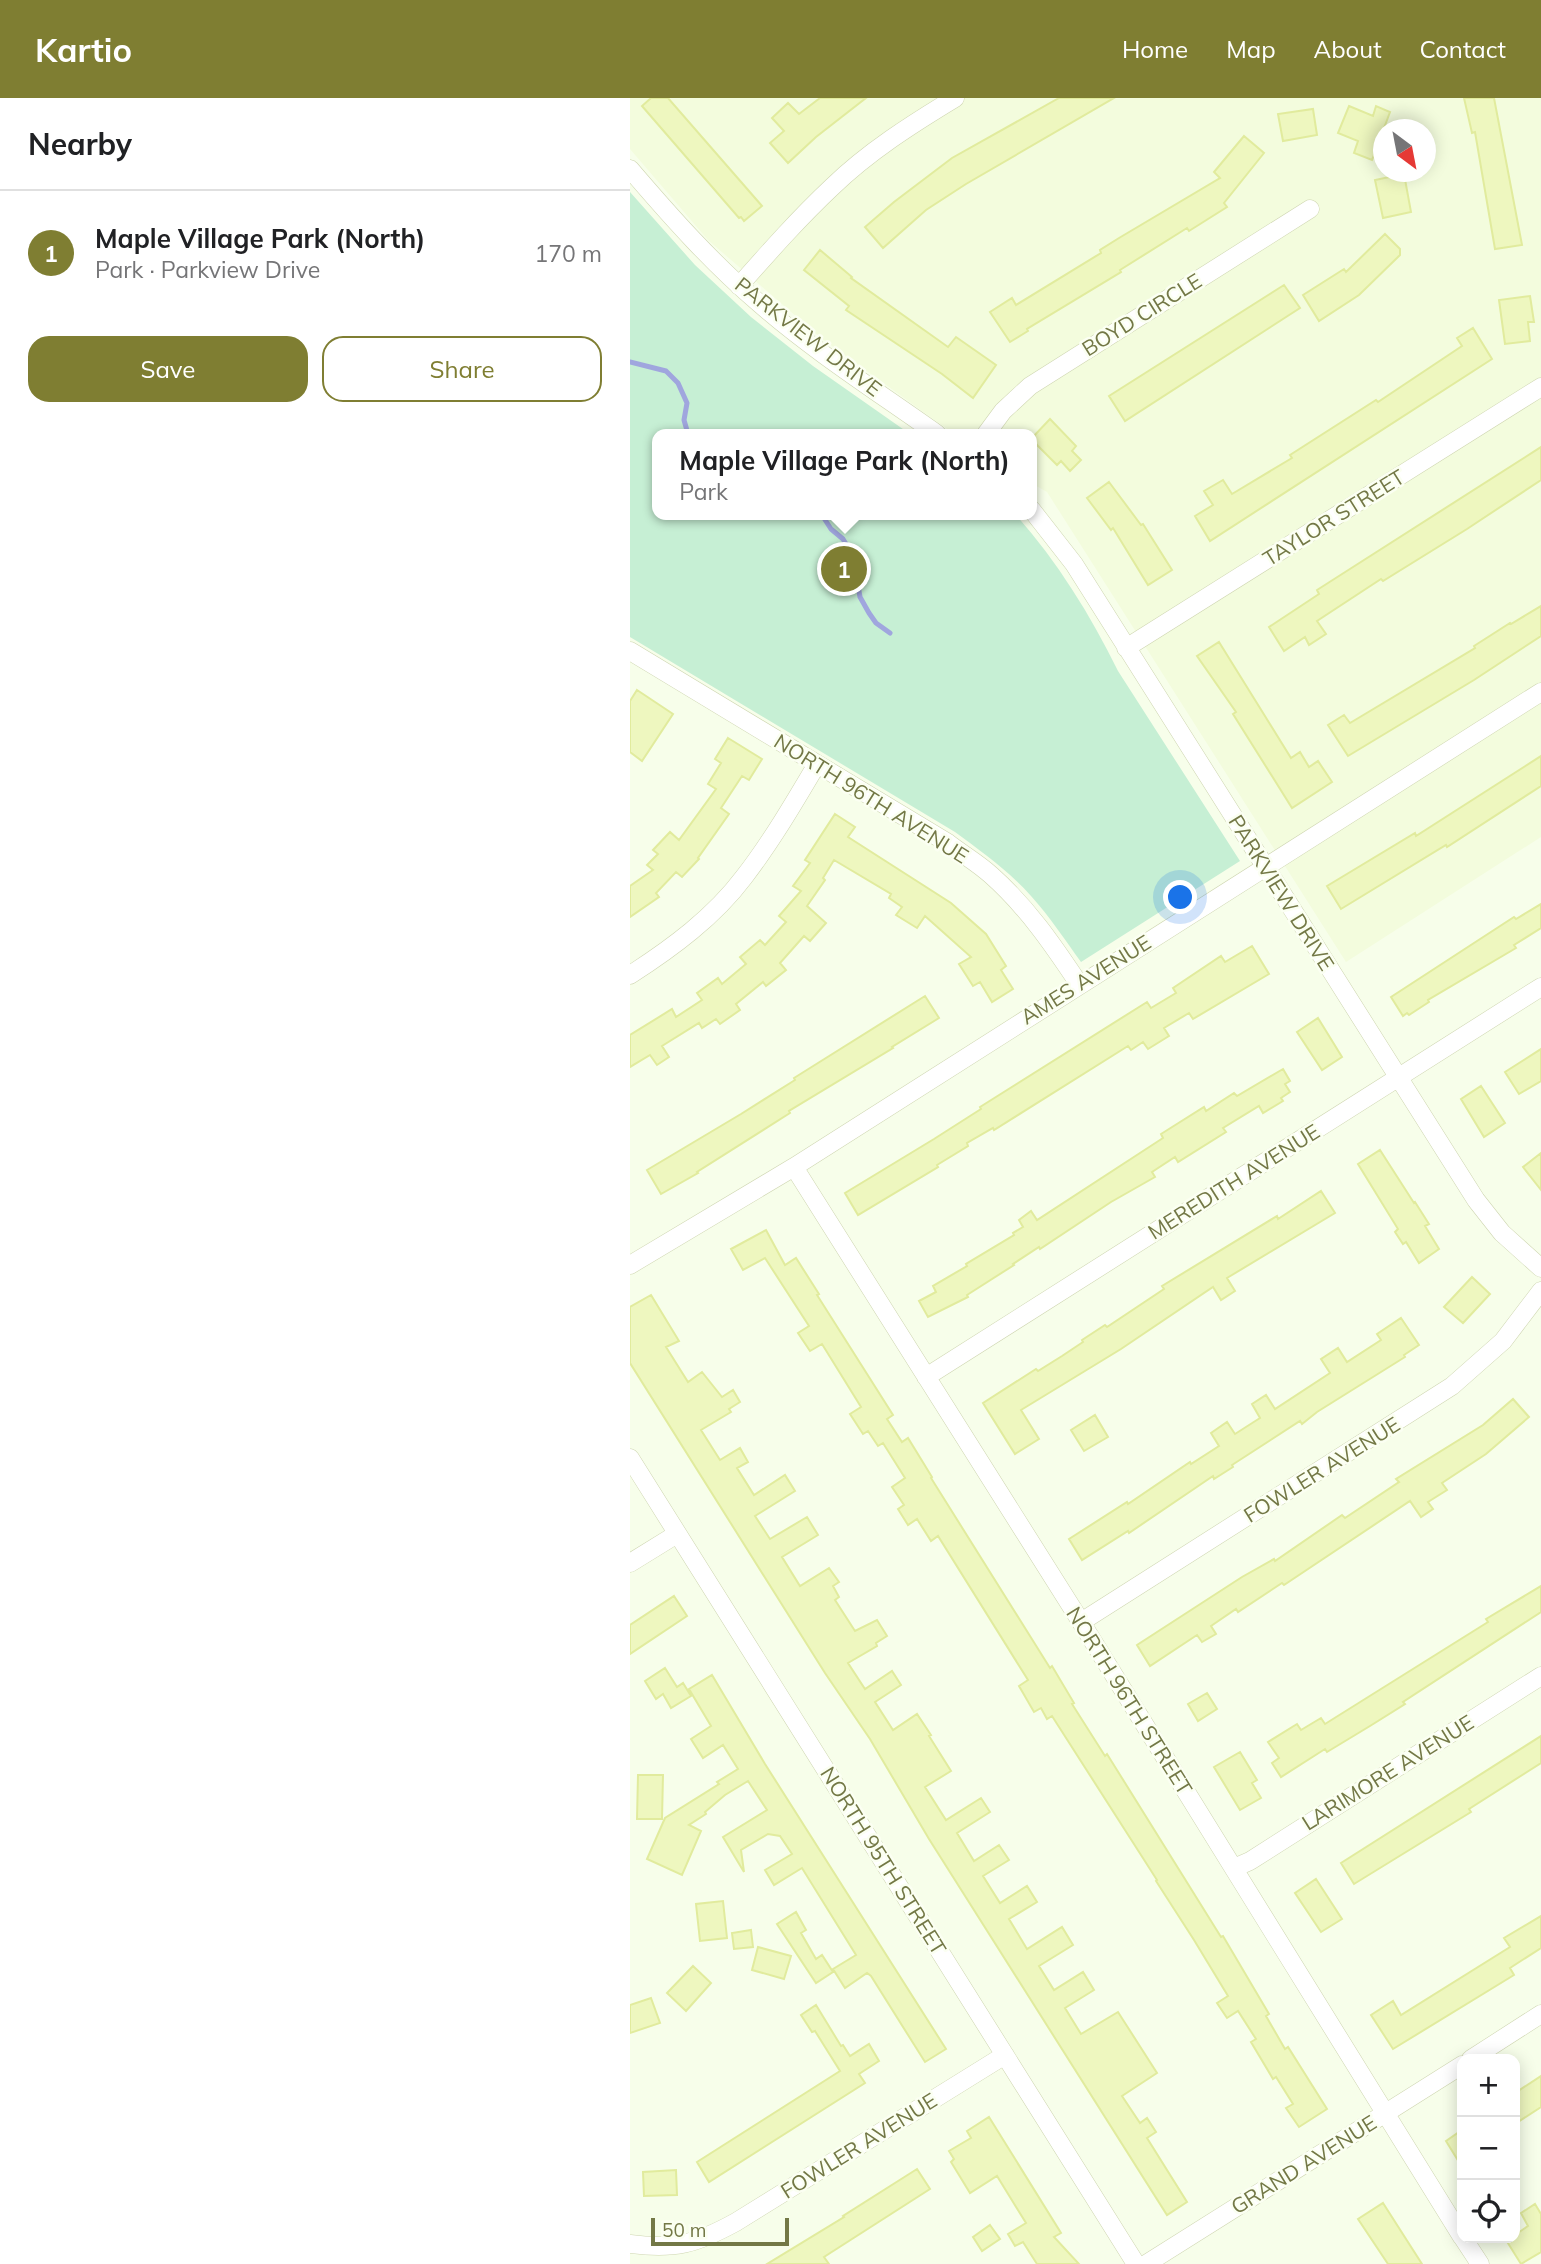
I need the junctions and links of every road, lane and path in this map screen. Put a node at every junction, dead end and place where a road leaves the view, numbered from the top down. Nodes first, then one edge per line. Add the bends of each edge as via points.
1 (955, 98) edge
2 (630, 169) edge
3 (1310, 209) dead end
4 (739, 286) junction
5 (1541, 387) edge
6 (930, 429) edge
7 (990, 429) edge
8 (1037, 517) edge
9 (1126, 649) junction
10 (630, 651) edge
11 (1541, 692) edge
12 (817, 765) junction
13 (1264, 867) junction
14 (630, 975) edge
15 (1079, 984) junction
16 (1541, 987) edge
17 (1398, 1077) junction
18 (794, 1167) junction
19 (630, 1265) edge
20 (1541, 1268) edge
21 (1541, 1291) edge
22 (926, 1377) junction
23 (630, 1458) edge
24 (677, 1534) junction
25 (630, 1563) edge
26 (1081, 1622) junction
27 (1541, 1676) edge
28 (1234, 1868) junction
29 (1541, 2014) edge
30 (1479, 2054) edge
31 (1005, 2055) junction
32 (1457, 2068) edge
33 (1385, 2114) junction
34 (1457, 2228) edge
35 (1467, 2243) edge
36 (630, 2244) edge
37 (1136, 2264) edge
38 (1146, 2264) edge
39 (1480, 2264) edge

1 - 4 street via 915,122 833,185
2 - 4 street, PARKVIEW DRIVE
3 - 7 street, BOYD CIRCLE via 1030,386
4 - 6 street, PARKVIEW DRIVE via 828,358
5 - 9 street, TAYLOR STREET
8 - 9 street, PARKVIEW DRIVE via 1074,564
9 - 13 street, PARKVIEW DRIVE
10 - 12 street, NORTH 96TH AVENUE
11 - 13 street, AMES AVENUE
12 - 14 street via 743,879 712,913
12 - 15 street, NORTH 96TH AVENUE via 948,843 989,873 1034,920
13 - 15 street, AMES AVENUE
13 - 17 street, PARKVIEW DRIVE
15 - 18 street, AMES AVENUE
16 - 17 street, MEREDITH AVENUE
17 - 20 street, PARKVIEW DRIVE via 1476,1200 1502,1233
17 - 22 street, MEREDITH AVENUE
18 - 19 street, AMES AVENUE
18 - 22 street, NORTH 96TH STREET
21 - 26 street, FOWLER AVENUE via 1503,1341 1452,1386
22 - 26 street, NORTH 96TH STREET
23 - 24 street, NORTH 95TH STREET
24 - 25 street
24 - 31 street, NORTH 95TH STREET
26 - 28 street, NORTH 96TH STREET
27 - 28 street, LARIMORE AVENUE
28 - 33 street, NORTH 96TH STREET
29 - 30 street
31 - 36 street, FOWLER AVENUE via 708,2237 683,2245
31 - 37 street, NORTH 95TH STREET
32 - 33 street, GRAND AVENUE
33 - 34 street, NORTH 96TH STREET
33 - 38 street, GRAND AVENUE
35 - 39 street, NORTH 96TH STREET

